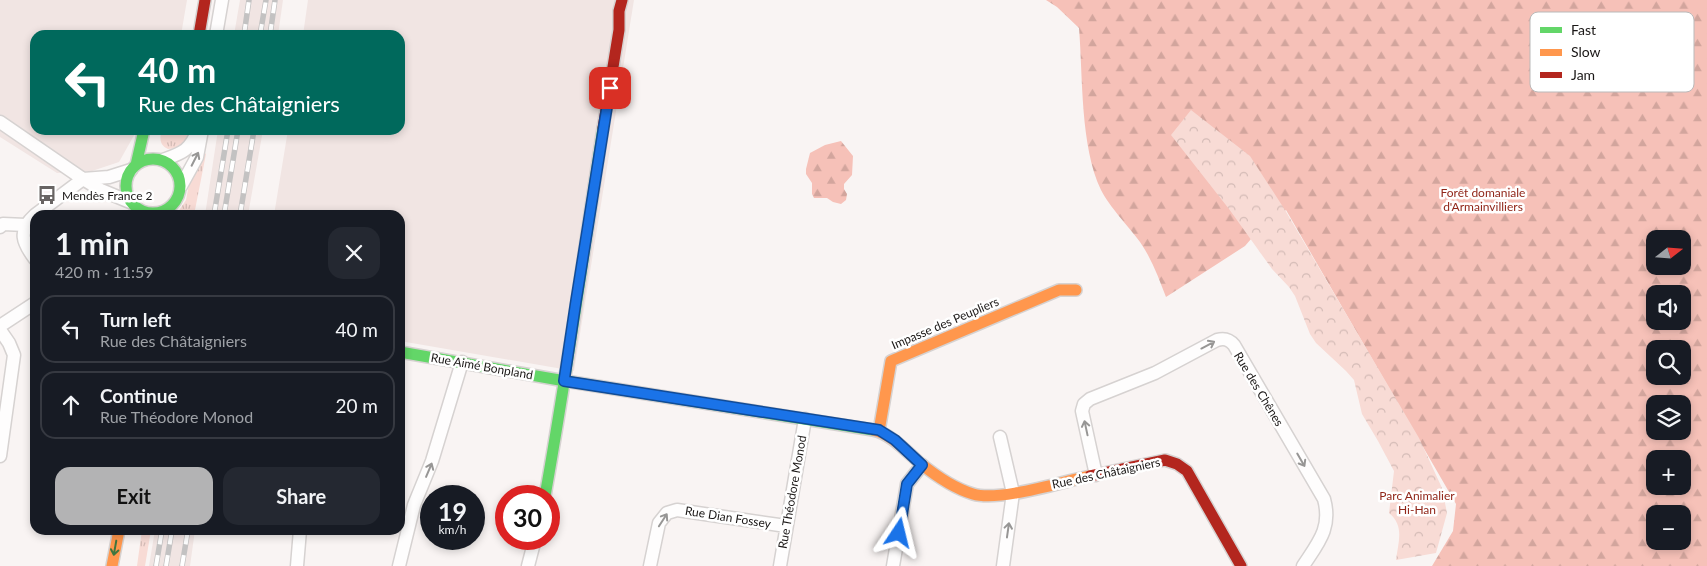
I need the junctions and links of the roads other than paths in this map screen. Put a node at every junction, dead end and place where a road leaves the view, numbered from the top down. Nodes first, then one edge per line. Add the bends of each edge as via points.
1 (205, 0) edge
2 (222, 0) edge
3 (622, 0) edge
4 (200, 30) edge
5 (217, 30) edge
6 (0, 122) edge
7 (152, 135) edge
8 (196, 135) edge
9 (202, 135) edge
10 (159, 159) junction
11 (133, 167) junction
12 (83, 180) junction
13 (181, 186) junction
14 (130, 202) junction
15 (42, 210) edge
16 (139, 210) edge
17 (172, 210) edge
18 (30, 221) edge
19 (26, 225) junction
20 (0, 226) edge
21 (30, 252) edge
22 (1076, 290) dead end
23 (30, 306) edge
24 (0, 326) edge
25 (0, 330) edge
26 (405, 353) edge
27 (462, 362) junction
28 (564, 381) junction
29 (804, 418) junction
30 (879, 430) junction
31 (1000, 436) dead end
32 (895, 440) joint
33 (0, 456) edge
34 (922, 465) junction
35 (1096, 475) junction
36 (547, 485) edge
37 (1013, 493) junction
38 (786, 526) junction
39 (118, 535) edge
40 (128, 535) edge
41 (300, 535) edge
42 (532, 550) edge
43 (112, 566) edge
44 (123, 566) edge
45 (297, 566) edge
46 (399, 566) edge
47 (528, 566) edge
48 (650, 566) edge
49 (780, 566) edge
50 (893, 566) edge
51 (1003, 566) edge
52 (1240, 566) edge
53 (1303, 566) edge

1 - 4 street
2 - 5 street
3 - 28 street
6 - 12 street
7 - 10 street
7 - 11 street via 140,142
8 - 10 street via 186,151
13 -> 9 street via 197,157
10 - 11 street via 147,160
10 - 13 street via 177,174
11 - 12 street via 109,176
11 - 14 street via 126,184
12 - 14 street
12 - 15 street
13 - 17 street
14 - 16 street
18 - 19 street
19 - 20 street
19 - 21 street via 24,239
22 - 30 street, Impasse des Peupliers via 1059,290 891,360
23 - 24 street
25 - 33 street via 14,355
26 - 27 street, Rue Aimé Bonpland
27 - 28 street, Rue Aimé Bonpland
46 -> 27 street via 414,504 432,461
28 - 29 street, Rue Théodore Monod
28 - 36 street
29 - 30 street, Rue Théodore Monod
29 - 38 street, Rue Théodore Monod
30 - 32 street, Rue Théodore Monod
31 - 37 street
32 - 34 street, Rue des Châtaigniers
34 - 37 street, Rue des Châtaigniers via 971,493 991,497
34 - 50 street via 907,484
35 - 37 street, Rue des Châtaigniers
35 - 52 street, Rue des Châtaigniers via 1165,460 1177,464 1187,471
35 -> 53 street, Rue des Chênes via 1082,411 1084,404 1090,398 1155,373 1225,338 1234,345 1324,499 1327,509 1324,534
51 -> 37 street
48 -> 38 street, Rue Dian Fossey via 659,523 667,513 677,510
38 - 49 street, Rue Théodore Monod
39 -> 43 street
40 - 44 street
41 - 45 street
42 - 47 street

